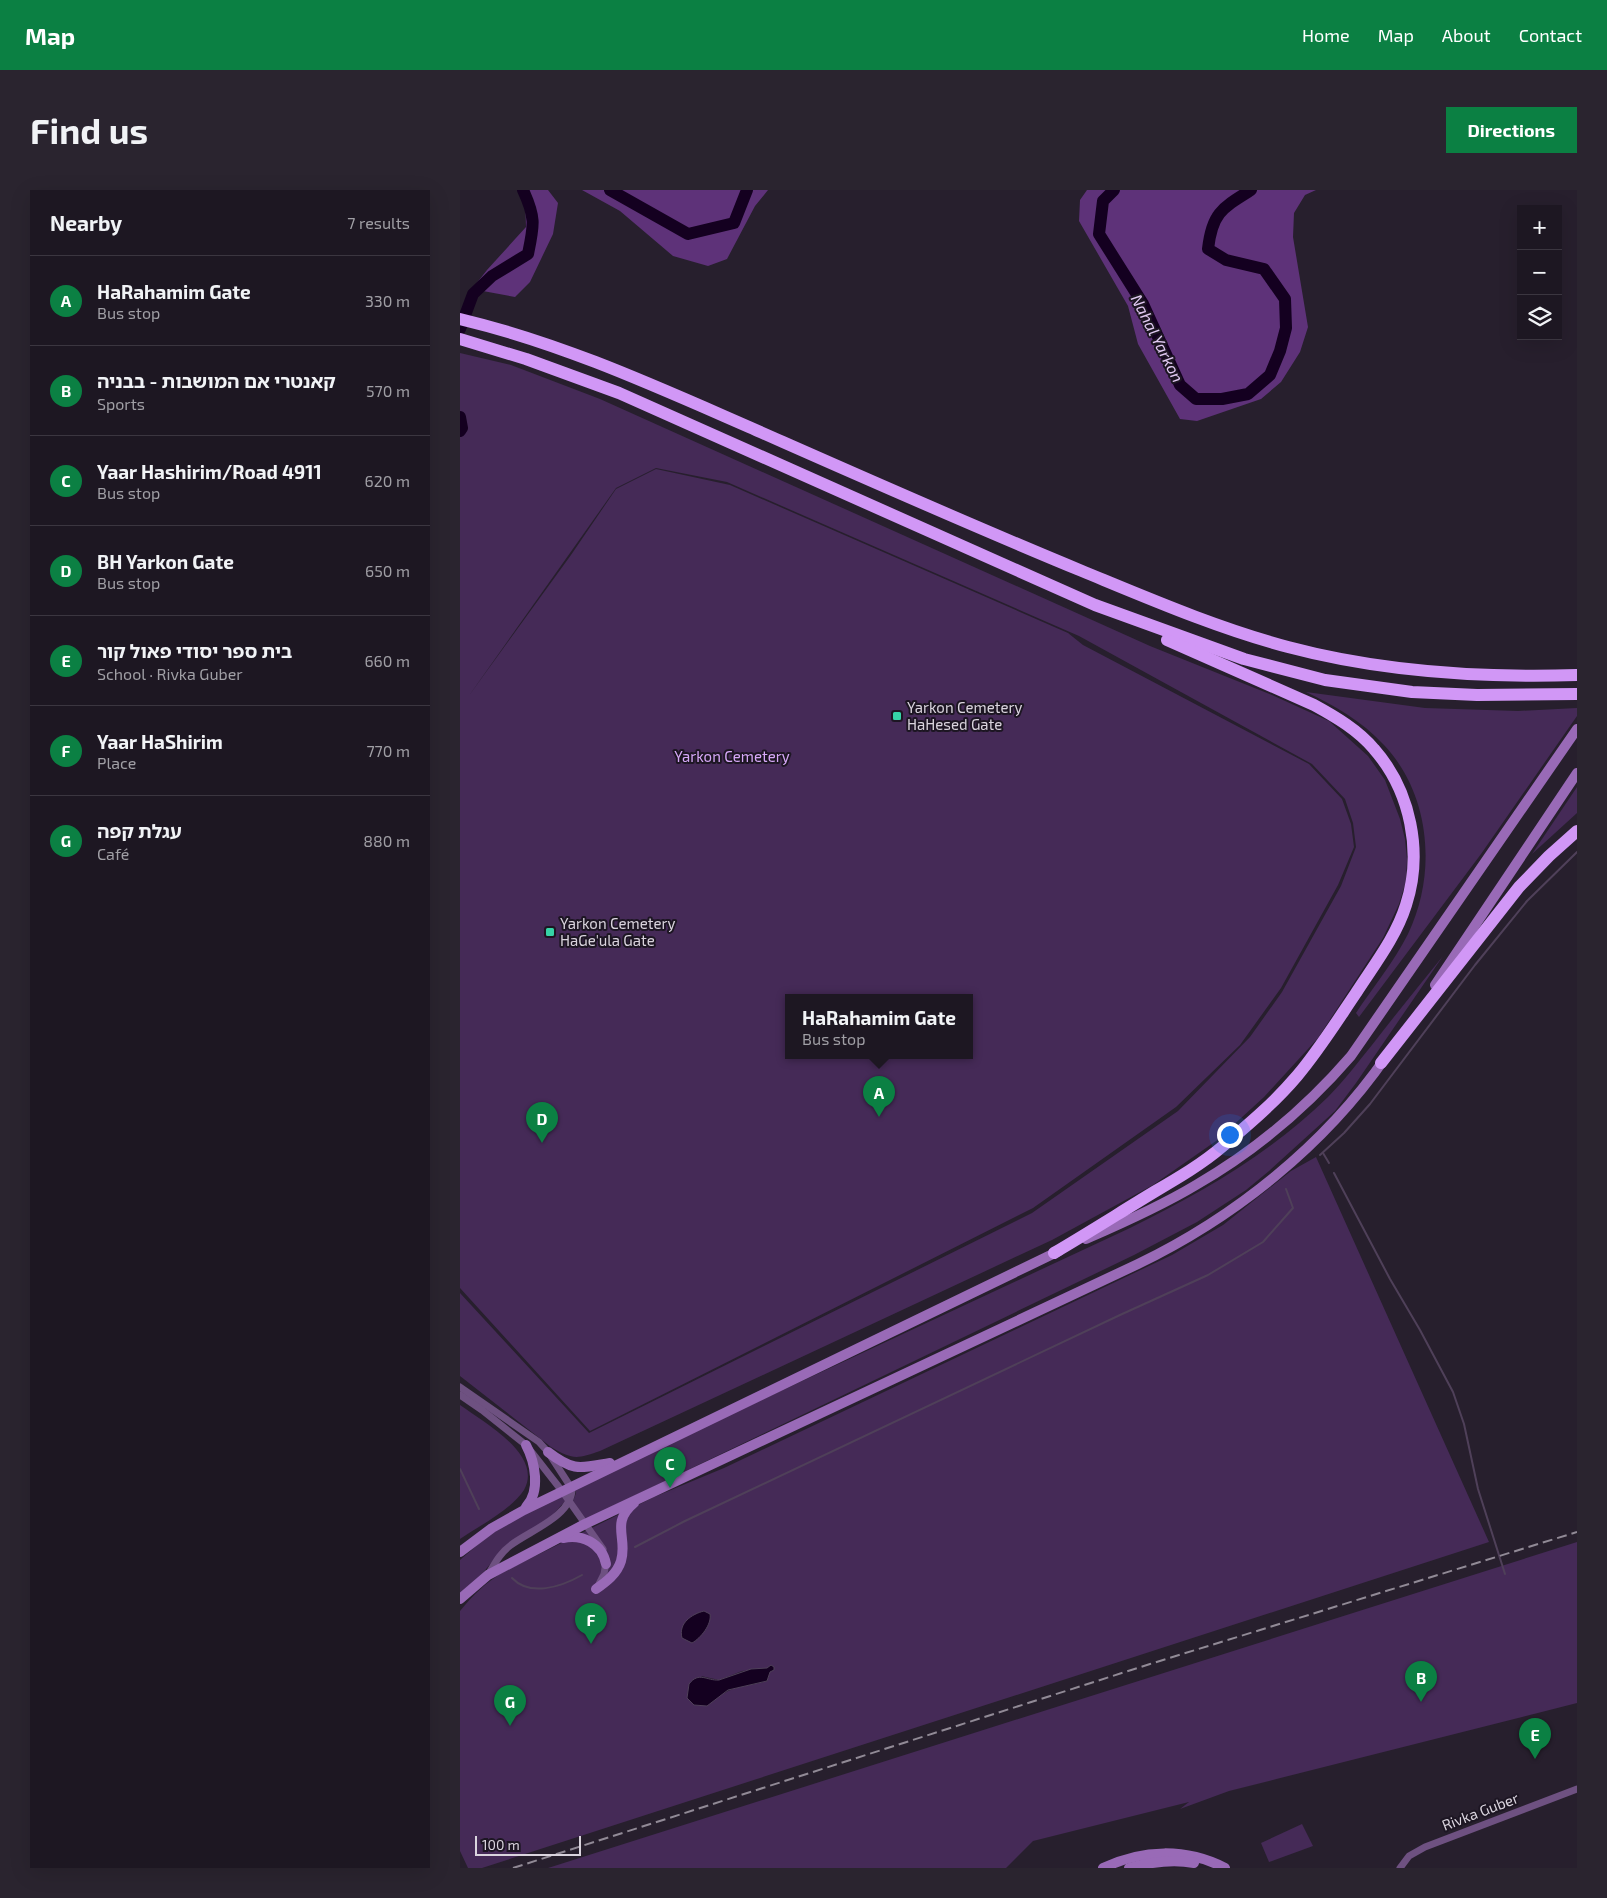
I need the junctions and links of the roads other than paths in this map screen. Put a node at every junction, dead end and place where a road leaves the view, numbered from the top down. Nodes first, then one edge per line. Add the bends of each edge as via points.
1 (460, 319) edge
2 (460, 339) edge
3 (1095, 606) junction
4 (1577, 675) edge
5 (1577, 694) edge
6 (1577, 729) edge
7 (1577, 773) edge
8 (1577, 831) edge
9 (1381, 1063) junction
10 (1054, 1253) junction
11 (460, 1387) edge
12 (460, 1396) edge
13 (526, 1445) junction
14 (548, 1452) junction
15 (633, 1456) junction
16 (567, 1488) junction
17 (644, 1496) junction
18 (569, 1500) junction
19 (524, 1510) junction
20 (584, 1524) junction
21 (552, 1541) junction
22 (460, 1552) edge
23 (606, 1564) junction
24 (488, 1575) junction
25 (596, 1589) joint
26 (460, 1599) edge
27 (1577, 1789) edge
28 (1104, 1867) edge
29 (1129, 1868) edge
30 (1209, 1868) edge
31 (1225, 1868) edge
32 (1400, 1868) edge

1 - 4 highway via 529,338 609,367 982,530 1240,633 1327,656 1398,668 1498,676
2 - 3 highway via 619,393
3 - 5 highway via 1244,659 1325,680 1458,695
3 - 10 highway via 1314,705 1355,731 1382,759 1404,800 1412,836 1414,870 1406,906 1394,932 1325,1040 1284,1090 1210,1156
6 - 10 main road via 1351,1056 1321,1089 1269,1135 1196,1185 1108,1230
7 - 9 main road
8 - 9 highway via 1514,892
9 - 17 main road via 1349,1104 1307,1147 1250,1197 1195,1233 1145,1260
10 - 15 main road
11 - 14 street via 531,1435
12 - 13 street
13 - 16 street
13 - 19 main road via 535,1480 532,1499
14 - 15 main road via 575,1468
14 - 16 street
15 - 16 main road
16 - 18 street
16 - 19 main road
17 - 20 main road
17 - 25 main road via 622,1518 619,1566
18 - 20 street
18 - 24 street via 553,1518 509,1546
19 - 22 main road via 492,1528
20 - 21 main road
20 - 23 street via 606,1554
21 - 23 main road via 570,1536 587,1539 597,1547
21 - 24 main road
23 - 25 street
24 - 26 main road
27 - 32 street, Rivka Guber via 1425,1847 1409,1856
28 - 31 main road via 1145,1854 1181,1853
29 - 30 main road via 1177,1860

